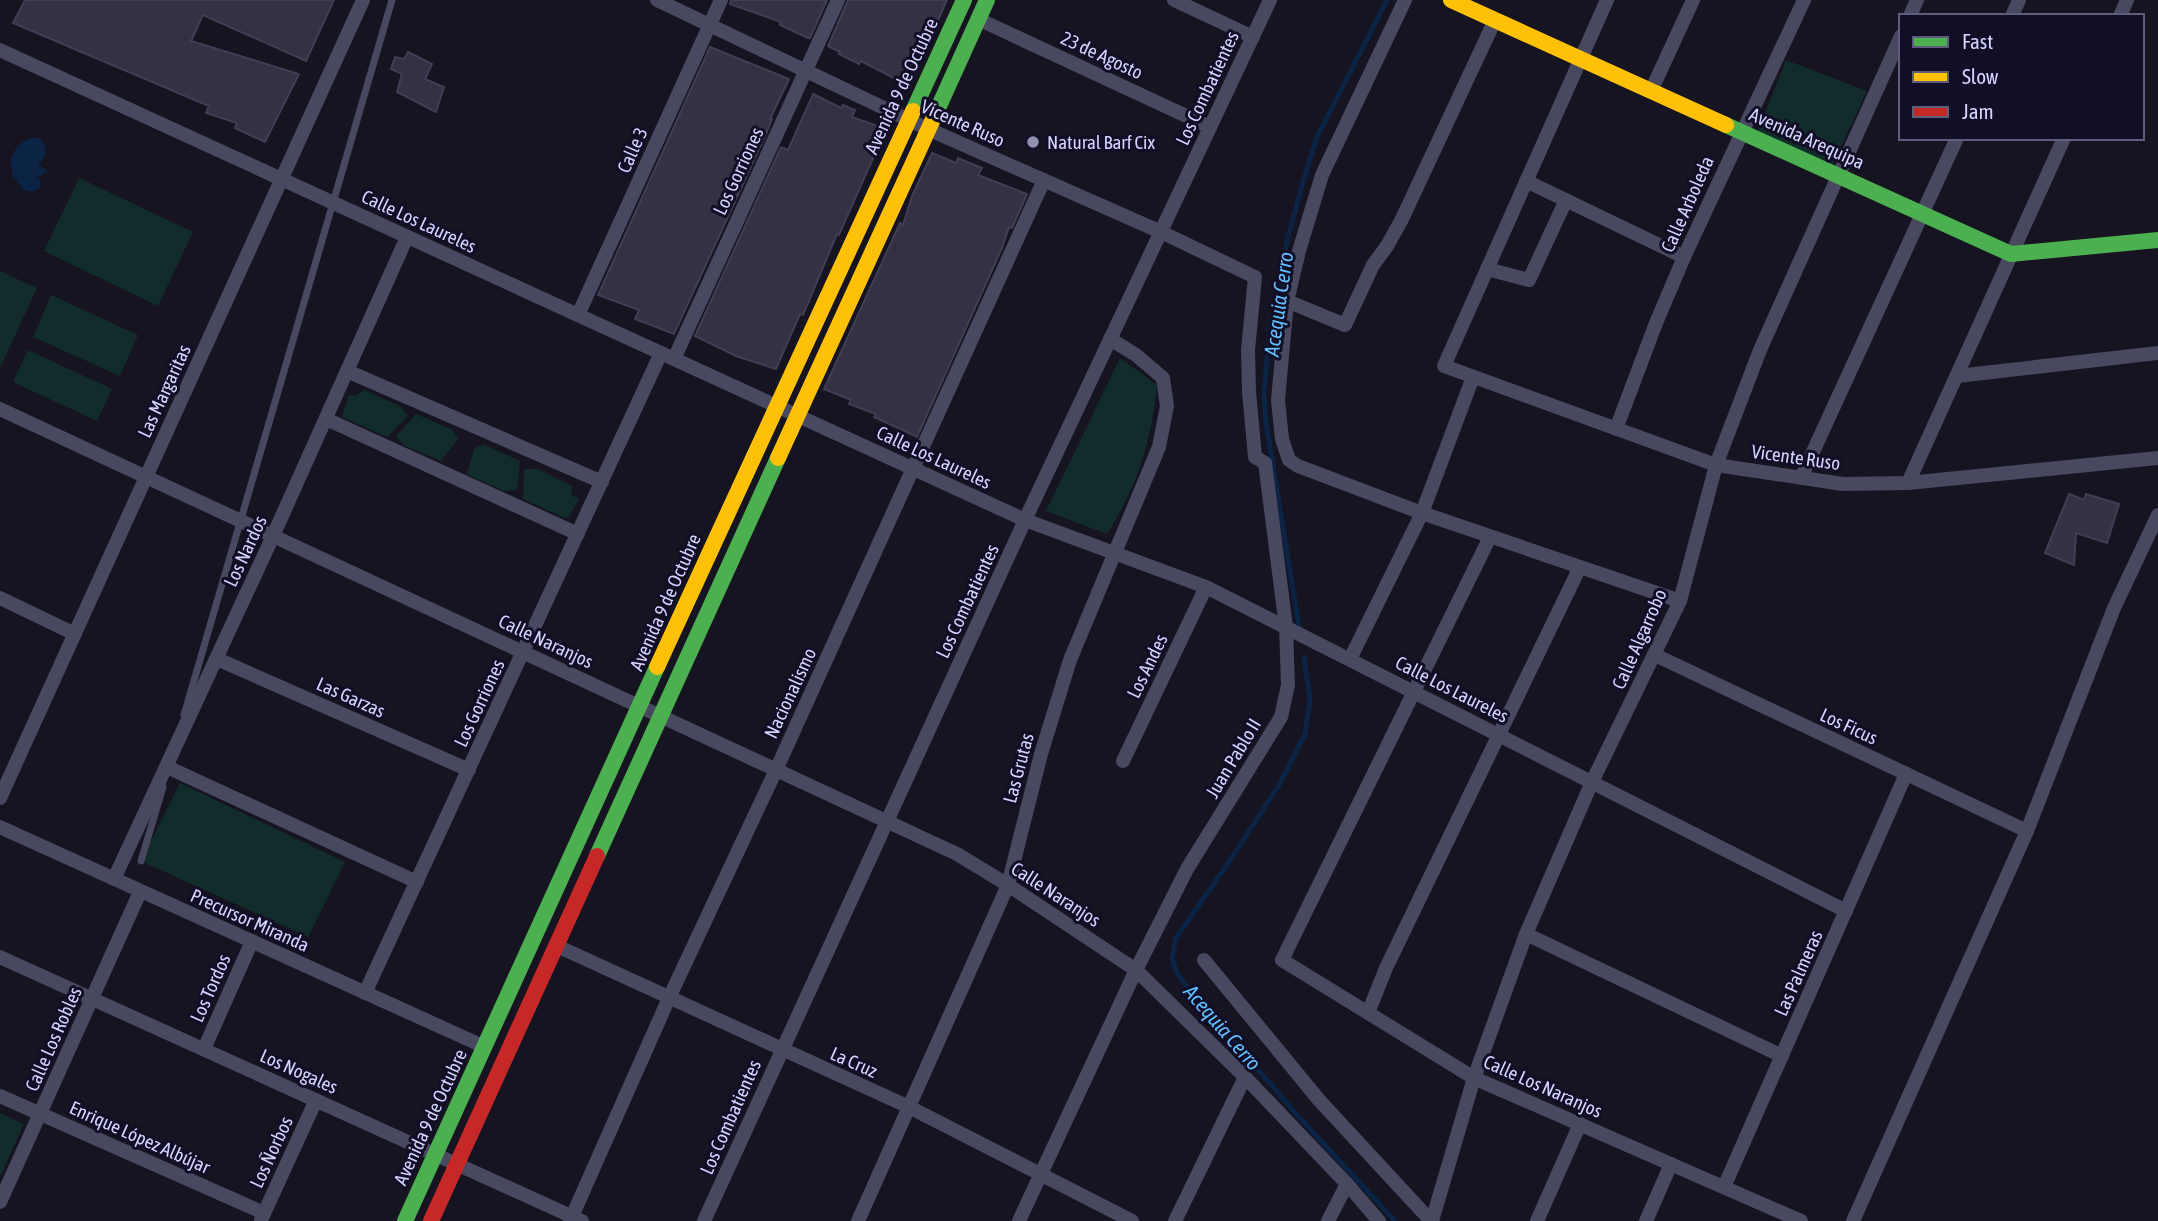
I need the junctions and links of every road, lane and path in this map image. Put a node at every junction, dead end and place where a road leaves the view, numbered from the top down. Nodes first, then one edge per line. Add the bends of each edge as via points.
1 (363, 0) edge
2 (392, 0) edge
3 (657, 0) edge
4 (721, 0) edge
5 (838, 0) edge
6 (964, 0) edge
7 (987, 0) edge
8 (1174, 0) edge
9 (1270, 0) edge
10 (1405, 0) edge
11 (1451, 0) edge
12 (1607, 0) edge
13 (1693, 0) edge
14 (1804, 0) edge
15 (978, 19) junction
16 (1495, 20) junction
17 (709, 25) junction
18 (1252, 37) junction
19 (1899, 40) edge
20 (0, 50) edge
21 (1580, 59) junction
22 (806, 71) junction
23 (1651, 91) junction
24 (908, 120) junction
25 (1210, 127) junction
26 (928, 129) junction
27 (1741, 132) junction
28 (1956, 140) edge
29 (2063, 140) edge
30 (1838, 176) junction
31 (281, 179) junction
32 (1044, 180) junction
33 (1526, 181) junction
34 (1566, 200) junction
35 (1923, 214) junction
36 (1161, 232) junction
37 (407, 237) junction
38 (2158, 240) edge
39 (2011, 254) junction
40 (1684, 257) junction
41 (1487, 269) junction
42 (1255, 277) joint
43 (1287, 301) junction
44 (578, 315) junction
45 (1110, 339) junction
46 (2158, 353) edge
47 (667, 356) junction
48 (347, 370) junction
49 (1957, 376) junction
50 (1473, 377) junction
51 (776, 406) junction
52 (0, 409) edge
53 (798, 416) junction
54 (326, 419) junction
55 (1616, 429) junction
56 (2158, 458) edge
57 (1716, 465) junction
58 (913, 469) junction
59 (146, 477) junction
60 (1801, 478) junction
61 (601, 482) junction
62 (1908, 484) junction
63 (1422, 513) junction
64 (2158, 515) edge
65 (1025, 520) junction
66 (578, 534) junction
67 (273, 536) junction
68 (1490, 537) junction
69 (1115, 553) junction
70 (1580, 567) junction
71 (1206, 587) junction
72 (0, 598) edge
73 (1680, 601) junction
74 (1291, 629) junction
75 (75, 634) junction
76 (524, 652) junction
77 (1655, 655) junction
78 (217, 659) junction
79 (1350, 659) junction
80 (1413, 691) junction
81 (640, 706) junction
82 (661, 716) junction
83 (1499, 735) junction
84 (1123, 761) dead end
85 (167, 767) junction
86 (469, 770) junction
87 (776, 770) junction
88 (1906, 774) junction
89 (5, 776) edge
90 (1592, 782) junction
91 (0, 798) edge
92 (886, 821) junction
93 (0, 827) edge
94 (2027, 831) junction
95 (141, 861) dead end
96 (114, 878) junction
97 (417, 882) junction
98 (1008, 885) junction
99 (140, 892) junction
100 (1846, 911) junction
101 (1526, 934) junction
102 (252, 941) junction
103 (557, 946) junction
104 (0, 957) edge
105 (1204, 960) dead end
106 (1136, 970) junction
107 (365, 993) junction
108 (669, 998) junction
109 (92, 999) junction
110 (1368, 1013) junction
111 (485, 1047) junction
112 (204, 1049) junction
113 (782, 1050) junction
114 (1782, 1056) junction
115 (1245, 1077) junction
116 (1474, 1077) junction
117 (0, 1096) edge
118 (316, 1100) junction
119 (909, 1107) junction
120 (40, 1114) junction
121 (1580, 1124) junction
122 (436, 1155) junction
123 (456, 1164) junction
124 (1671, 1164) junction
125 (1041, 1175) junction
126 (1347, 1184) junction
127 (1724, 1187) junction
128 (0, 1202) edge
129 (262, 1217) edge
130 (575, 1220) edge
131 (405, 1221) edge
132 (431, 1221) edge
133 (704, 1221) edge
134 (858, 1221) edge
135 (1019, 1221) edge
136 (1132, 1221) edge
137 (1175, 1221) edge
138 (1328, 1221) edge
139 (1379, 1221) edge
140 (1431, 1221) edge
141 (1537, 1221) edge
142 (1646, 1221) edge
143 (1801, 1221) edge
144 (1853, 1221) edge

1 - 31 street, Las Margaritas
2 - 95 lane
3 - 17 street, Vicente Ruso
4 - 17 street, Calle 3
5 - 22 street, Los Gorriones
6 - 24 street, Avenida 9 de Octubre
7 - 15 street
8 - 18 street
9 - 18 street, Los Combatientes
10 - 43 street via 1322,176
11 - 16 street, Avenida Arequipa
12 - 21 street
13 - 23 street
14 - 27 street, Calle Arboleda
15 - 25 street, 23 de Agosto
15 - 26 street
16 - 21 street, Avenida Arequipa
16 - 43 street via 1402,219 1373,265 1345,325
17 - 22 street, Vicente Ruso
17 - 44 street, Calle 3
18 - 25 street, Los Combatientes
19 - 30 street, Calle Algarrobo
20 - 31 street, Calle Los Laureles
21 - 23 street, Avenida Arequipa
21 - 33 street
22 - 24 street, Vicente Ruso
22 - 47 street, Los Gorriones
23 - 27 street, Avenida Arequipa
24 - 26 street, Vicente Ruso
24 - 51 street, Avenida 9 de Octubre
25 - 36 street, Los Combatientes
26 - 32 street, Vicente Ruso
26 - 53 street
27 - 30 street, Avenida Arequipa
27 - 40 street, Calle Arboleda
28 - 35 street
29 - 39 street
30 - 35 street, Avenida Arequipa
30 - 57 street, Calle Algarrobo via 1760,351
31 - 37 street, Calle Los Laureles
31 - 59 street, Las Margaritas
32 - 36 street, Vicente Ruso
32 - 58 street, Nacionalismo
33 - 34 street
33 - 41 street
34 - 40 street
34 - 41 street via 1529,280
35 - 39 street, Avenida Arequipa
35 - 60 street
36 - 42 street, Vicente Ruso
36 - 45 street, Los Combatientes
37 - 44 street, Calle Los Laureles
37 - 48 street, Los Nardos
38 - 39 street, Avenida Arequipa
39 - 49 street
40 - 55 street, Calle Arboleda
41 - 50 street, Vicente Ruso via 1444,366
42 - 74 street, Juan Pablo II via 1248,350 1255,457 1265,463
43 - 63 street via 1278,400 1289,460
44 - 47 street, Calle Los Laureles
45 - 65 street, Los Combatientes
45 - 69 street, Las Grutas via 1163,378 1167,405 1159,447
46 - 49 street
47 - 51 street, Calle Los Laureles
47 - 61 street, Los Gorriones
48 - 54 street, Los Nardos
48 - 61 street
49 - 62 street
50 - 55 street, Vicente Ruso
50 - 63 street
51 - 53 street, Calle Los Laureles
51 - 81 street, Avenida 9 de Octubre
52 - 59 street, Calle Naranjos
53 - 58 street, Calle Los Laureles
53 - 82 street
54 - 66 street
54 - 67 street, Los Nardos
55 - 57 street, Vicente Ruso
56 - 62 street, Vicente Ruso
57 - 60 street, Vicente Ruso
57 - 73 street, Calle Algarrobo
58 - 65 street, Calle Los Laureles
58 - 87 street, Nacionalismo
59 - 67 street, Calle Naranjos
59 - 75 street, Las Margaritas
60 - 62 street, Vicente Ruso via 1843,484
61 - 66 street, Los Gorriones
63 - 68 street
63 - 79 street
64 - 94 street via 2114,608
65 - 69 street, Calle Los Laureles
65 - 92 street, Los Combatientes
66 - 76 street, Los Gorriones
67 - 76 street, Calle Naranjos
67 - 78 street, Los Nardos
68 - 70 street
68 - 80 street
69 - 71 street, Calle Los Laureles
69 - 98 street, Las Grutas via 1070,660
70 - 73 street
70 - 83 street
71 - 74 street, Calle Los Laureles
71 - 84 street, Los Andes
72 - 75 street
73 - 77 street, Calle Algarrobo
74 - 79 street, Calle Los Laureles
74 - 106 street, Juan Pablo II via 1281,717 1187,869
75 - 89 street, Las Margaritas
76 - 81 street, Calle Naranjos
76 - 86 street, Los Gorriones
77 - 88 street, Los Ficus
77 - 90 street, Calle Algarrobo
78 - 85 street, Los Nardos
78 - 86 street, Las Garzas
79 - 80 street, Calle Los Laureles
80 - 83 street, Calle Los Laureles
80 - 110 street, Calle Los Naranjos via 1283,960
81 - 82 street, Calle Naranjos
81 - 111 street, Avenida 9 de Octubre
82 - 87 street, Calle Naranjos
82 - 103 street
83 - 90 street, Calle Los Laureles
83 - 110 street
85 - 96 street, Los Nardos
85 - 97 street
86 - 97 street, Los Gorriones
87 - 92 street, Calle Naranjos
87 - 108 street, Nacionalismo
88 - 94 street, Los Ficus
88 - 100 street, Las Palmeras
89 - 91 street, Las Margaritas
90 - 100 street, Calle Los Laureles
90 - 101 street, Calle Algarrobo
92 - 98 street, Calle Naranjos via 957,854
92 - 113 street, Los Combatientes
93 - 96 street, Precursor Miranda
94 - 144 street
96 - 99 street, Precursor Miranda
97 - 107 street, Los Gorriones
98 - 106 street, Calle Naranjos
98 - 119 street, Las Grutas
99 - 102 street, Precursor Miranda
99 - 109 street, Calle Los Robles
100 - 114 street, Las Palmeras
101 - 114 street
101 - 116 street, Calle Algarrobo
102 - 107 street, Precursor Miranda
102 - 112 street, Los Tordos
103 - 108 street, La Cruz
103 - 123 street
104 - 109 street, Los Nogales
105 - 140 street via 1319,1100
106 - 115 street
106 - 125 street, Juan Pablo II
107 - 111 street, Precursor Miranda
108 - 113 street, La Cruz
108 - 130 street, Nacionalismo
109 - 112 street, Los Nogales
109 - 120 street, Calle Los Robles
110 - 116 street, Calle Los Naranjos
111 - 122 street, Avenida 9 de Octubre
112 - 118 street, Los Nogales
113 - 119 street, La Cruz
113 - 133 street, Los Combatientes
114 - 127 street, Las Palmeras
115 - 126 street
115 - 137 street
116 - 121 street, Calle Los Naranjos
116 - 140 street, Calle Algarrobo
117 - 120 street, Enrique López Albújar
118 - 122 street, Los Nogales
118 - 129 street, Los Ñorbos
119 - 125 street, La Cruz
119 - 134 street, Las Grutas
120 - 128 street, Calle Los Robles
120 - 129 street, Enrique López Albújar
121 - 124 street, Calle Los Naranjos
121 - 141 street
122 - 123 street, Los Nogales
122 - 131 street, Avenida 9 de Octubre
123 - 130 street, Los Nogales
123 - 132 street
124 - 127 street, Calle Los Naranjos
124 - 142 street
125 - 135 street, Juan Pablo II
125 - 136 street, La Cruz
126 - 138 street
126 - 139 street
127 - 143 street, Calle Los Naranjos

